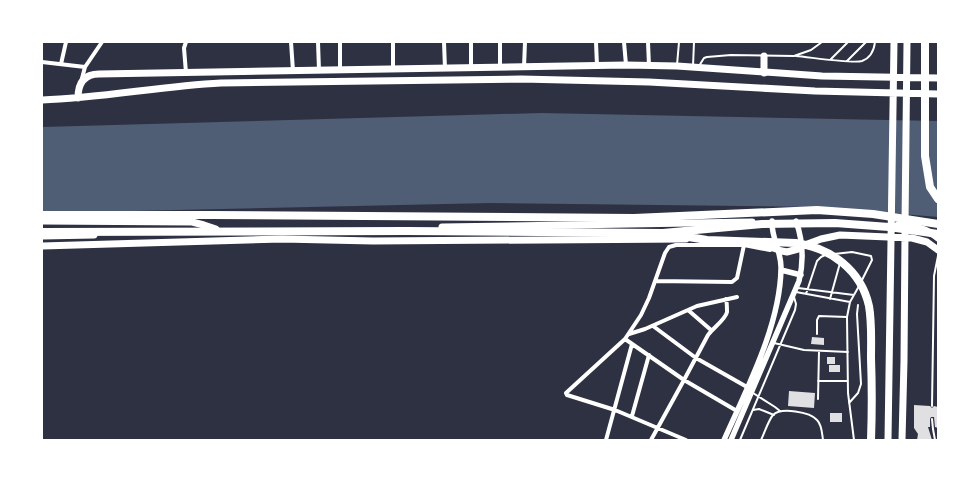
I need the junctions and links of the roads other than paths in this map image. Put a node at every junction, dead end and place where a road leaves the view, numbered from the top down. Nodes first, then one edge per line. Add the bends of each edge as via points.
1 (66, 42) edge
2 (102, 42) edge
3 (186, 42) edge
4 (291, 42) edge
5 (318, 42) edge
6 (340, 42) edge
7 (393, 42) edge
8 (444, 42) edge
9 (471, 42) edge
10 (500, 42) edge
11 (525, 42) edge
12 (596, 42) edge
13 (624, 42) edge
14 (648, 42) edge
15 (679, 42) edge
16 (694, 42) edge
17 (822, 42) edge
18 (848, 42) edge
19 (866, 42) edge
20 (875, 42) edge
21 (894, 42) edge
22 (906, 42) edge
23 (925, 42) edge
24 (764, 56) junction
25 (794, 56) junction
26 (831, 59) junction
27 (847, 61) junction
28 (42, 62) edge
29 (60, 64) junction
30 (626, 65) junction
31 (597, 66) junction
32 (649, 66) junction
33 (677, 66) junction
34 (85, 67) junction
35 (524, 67) junction
36 (445, 68) junction
37 (471, 68) junction
38 (500, 68) junction
39 (695, 68) junction
40 (393, 69) junction
41 (319, 70) junction
42 (340, 70) junction
43 (293, 71) junction
44 (186, 73) junction
45 (764, 73) junction
46 (938, 78) edge
47 (81, 82) junction
48 (938, 94) edge
49 (78, 98) junction
50 (42, 100) edge
51 (938, 199) edge
52 (42, 215) edge
53 (796, 220) junction
54 (42, 221) edge
55 (772, 221) junction
56 (938, 224) edge
57 (216, 229) junction
58 (42, 232) edge
59 (663, 233) junction
60 (938, 234) edge
61 (42, 236) edge
62 (938, 238) edge
63 (744, 245) junction
64 (42, 246) edge
65 (802, 246) junction
66 (778, 250) junction
67 (938, 250) edge
68 (844, 252) junction
69 (938, 256) edge
70 (782, 270) junction
71 (801, 275) junction
72 (656, 281) junction
73 (808, 289) junction
74 (795, 292) junction
75 (832, 292) junction
76 (806, 294) junction
77 (854, 294) junction
78 (737, 297) dead end
79 (726, 299) junction
80 (830, 299) junction
81 (850, 302) junction
82 (858, 306) dead end
83 (688, 310) junction
84 (848, 317) junction
85 (653, 326) junction
86 (711, 330) junction
87 (628, 334) junction
88 (817, 334) dead end
89 (625, 338) junction
90 (774, 343) junction
91 (632, 344) junction
92 (780, 344) junction
93 (819, 351) junction
94 (848, 352) junction
95 (649, 355) junction
96 (696, 358) junction
97 (684, 380) junction
98 (818, 381) junction
99 (848, 381) junction
100 (747, 387) junction
101 (752, 393) junction
102 (759, 396) junction
103 (818, 399) dead end
104 (849, 403) junction
105 (932, 406) dead end
106 (615, 410) junction
107 (753, 410) junction
108 (737, 411) junction
109 (780, 412) junction
110 (774, 415) junction
111 (632, 416) junction
112 (932, 419) dead end
113 (658, 428) junction
114 (606, 440) edge
115 (651, 440) edge
116 (686, 440) edge
117 (724, 440) edge
118 (731, 440) edge
119 (740, 440) edge
120 (761, 440) edge
121 (823, 440) edge
122 (854, 440) edge
123 (871, 440) edge
124 (888, 440) edge
125 (902, 440) edge
126 (935, 440) edge

1 - 29 street
2 - 34 street
3 - 44 street
4 - 43 street
5 - 41 street
6 - 42 street
7 - 40 street
8 - 36 street
9 - 37 street
10 - 38 street
11 - 35 street
12 - 31 street
13 - 30 street
14 - 32 street
15 - 33 lane
16 - 39 lane
17 - 25 lane
18 - 26 lane
19 - 27 lane
20 - 27 lane via 873,52 868,58 857,62
21 - 124 main road
22 - 125 main road
23 - 51 highway via 925,156 930,187
24 - 25 lane
24 - 39 lane via 707,57
24 - 45 main road
25 - 26 lane
26 - 27 lane
28 - 29 street
29 - 34 street
30 - 31 main road
30 - 32 main road
31 - 35 main road
32 - 33 main road
33 - 39 main road
34 - 47 street
35 - 38 main road
36 - 37 main road
36 - 40 main road
37 - 38 main road
39 - 45 main road
40 - 42 main road
41 - 42 main road
41 - 43 main road
43 - 44 main road
44 - 47 main road via 94,74
45 - 46 main road
47 - 49 main road
48 - 49 main road via 521,79 221,83
49 - 50 main road
52 - 56 highway via 634,218 798,210 873,214
53 - 55 main road
53 - 62 main road via 913,226
53 - 65 street
54 - 57 main road via 192,222
55 - 57 main road via 445,228
55 - 66 street
57 - 61 main road
58 - 59 highway
59 - 60 highway via 762,224 835,223
59 - 123 highway via 693,239 806,244 826,251 844,263 857,279 869,308
63 - 66 street
63 - 72 street via 673,245 665,253
63 - 72 street via 735,280
64 - 66 main road via 282,239 709,239 748,240
65 - 66 main road via 793,251
65 - 67 main road via 840,235 912,238 927,242
65 - 71 street
66 - 70 street
68 - 73 lane via 818,259
68 - 75 lane
68 - 77 lane via 869,254 872,258
69 - 105 lane via 934,276
70 - 71 street
70 - 100 street via 772,323
71 - 74 street
72 - 87 street via 641,315
73 - 74 lane
73 - 75 lane
73 - 76 lane
74 - 76 lane
74 - 90 street
74 - 92 lane via 796,307
75 - 77 lane
75 - 80 lane
76 - 80 lane
77 - 81 lane
78 - 79 street
79 - 83 street
79 - 86 street via 727,313
80 - 81 lane
81 - 84 lane
82 - 104 lane via 861,384 858,393
83 - 85 street
83 - 86 street
84 - 88 lane via 819,316
84 - 94 lane
85 - 87 street
85 - 96 street
86 - 96 street
87 - 89 street
89 - 91 street
89 - 106 street via 566,393 567,396
90 - 92 lane
90 - 101 street
91 - 95 street
91 - 106 street
92 - 93 lane
92 - 102 lane
93 - 94 lane
93 - 98 lane
94 - 99 lane
95 - 97 street
95 - 111 street
96 - 97 street
96 - 100 street
97 - 108 street
97 - 113 street
98 - 99 lane
98 - 103 lane
99 - 104 lane
100 - 108 street
101 - 102 lane
101 - 118 street
102 - 107 lane
102 - 109 lane
104 - 122 lane
106 - 111 street
106 - 114 street
107 - 110 lane via 759,409
107 - 119 lane
108 - 117 street
109 - 110 lane
109 - 121 lane via 808,413 813,416 820,425
110 - 120 lane
111 - 113 street
112 - 126 lane
113 - 115 street
113 - 116 street

